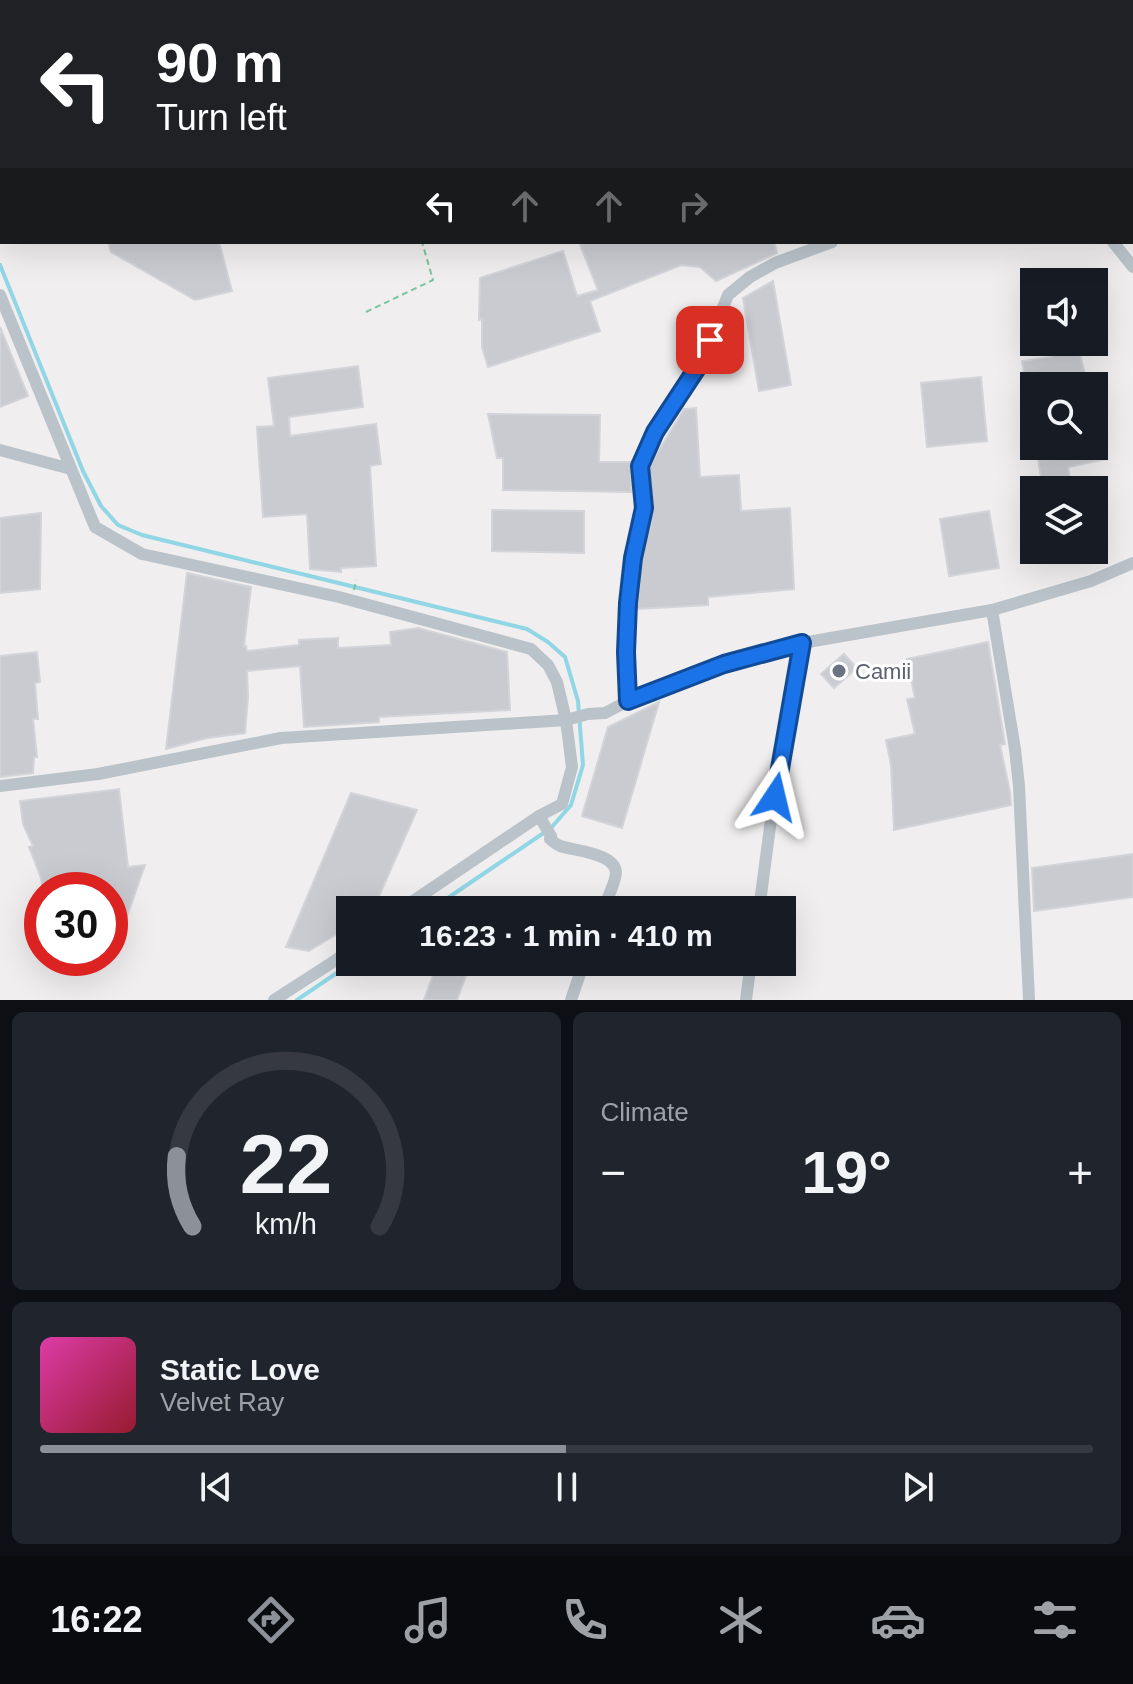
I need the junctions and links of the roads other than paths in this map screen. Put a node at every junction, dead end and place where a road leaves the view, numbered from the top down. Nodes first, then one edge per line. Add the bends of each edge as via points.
1 (827, 244) edge
2 (1115, 244) edge
3 (1133, 267) edge
4 (0, 295) edge
5 (0, 450) edge
6 (71, 469) junction
7 (1133, 563) edge
8 (992, 610) junction
9 (802, 643) junction
10 (628, 701) junction
11 (568, 719) junction
12 (0, 786) edge
13 (545, 826) junction
14 (424, 896) edge
15 (608, 896) edge
16 (761, 896) edge
17 (336, 960) edge
18 (579, 976) edge
19 (749, 976) edge
20 (274, 1000) edge
21 (571, 1000) edge
22 (746, 1000) edge
23 (1029, 1000) edge

1 - 10 street via 775,263 728,295 701,362 655,432 640,466 644,508 628,603
2 - 3 street
4 - 6 street
5 - 6 street
6 - 11 street via 95,527 142,554 339,597 531,649 557,682
7 - 8 street
8 - 9 street
8 - 23 street via 1019,786
9 - 10 street via 724,664
9 - 16 street
10 - 11 street via 605,713
11 - 12 street via 281,738 98,774
11 - 13 street via 572,767 562,804
13 - 14 street
13 - 15 street via 557,845 614,865
17 - 20 street
18 - 21 street
19 - 22 street

